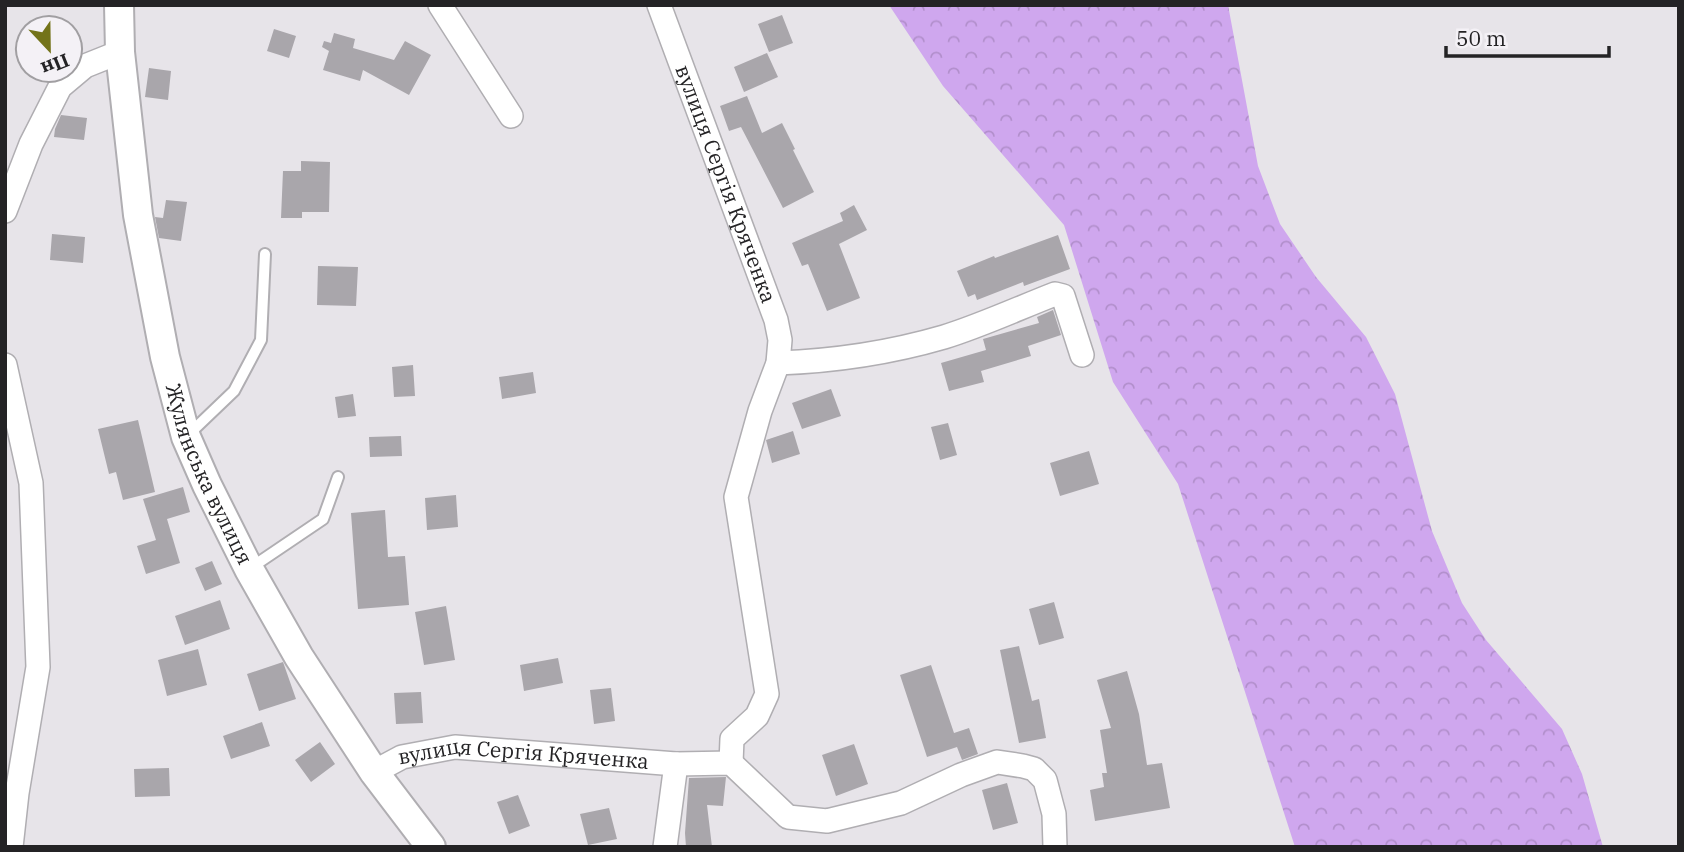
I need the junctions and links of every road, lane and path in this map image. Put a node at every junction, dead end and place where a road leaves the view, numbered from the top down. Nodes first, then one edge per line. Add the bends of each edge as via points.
1 (120, 5) edge
2 (440, 5) edge
3 (659, 5) edge
4 (120, 52) junction
5 (511, 116) dead end
6 (5, 211) edge
7 (265, 254) dead end
8 (1082, 355) dead end
9 (778, 363) junction
10 (5, 365) edge
11 (186, 437) junction
12 (338, 477) dead end
13 (249, 569) junction
14 (732, 763) junction
15 (676, 764) junction
16 (374, 772) junction
17 (11, 847) edge
18 (430, 847) edge
19 (665, 847) edge
20 (1055, 847) edge

1 - 4 street, Жулянська вулиця
2 - 5 street
3 - 9 street, вулиця Сергія Кряченка via 776,320
4 - 6 street via 85,66 60,87
4 - 11 street, Жулянська вулиця via 138,215 165,357
7 - 11 lane via 261,340 234,391
8 - 9 street via 1063,296 1055,293 947,336 900,349 854,358
9 - 14 street, вулиця Сергія Кряченка via 736,497 766,694 757,716 732,739
10 - 17 street via 31,483 38,667
11 - 13 street, Жулянська вулиця
12 - 13 lane via 323,519
13 - 16 street, Жулянська вулиця via 299,657
14 - 15 street, вулиця Сергія Кряченка
14 - 20 street via 788,817 827,821 901,803 997,762 1023,766 1045,780 1054,814
15 - 16 street, вулиця Сергія Кряченка via 455,747 402,757
15 - 19 street, вулиця Сергія Кряченка
16 - 18 street, Жулянська вулиця

